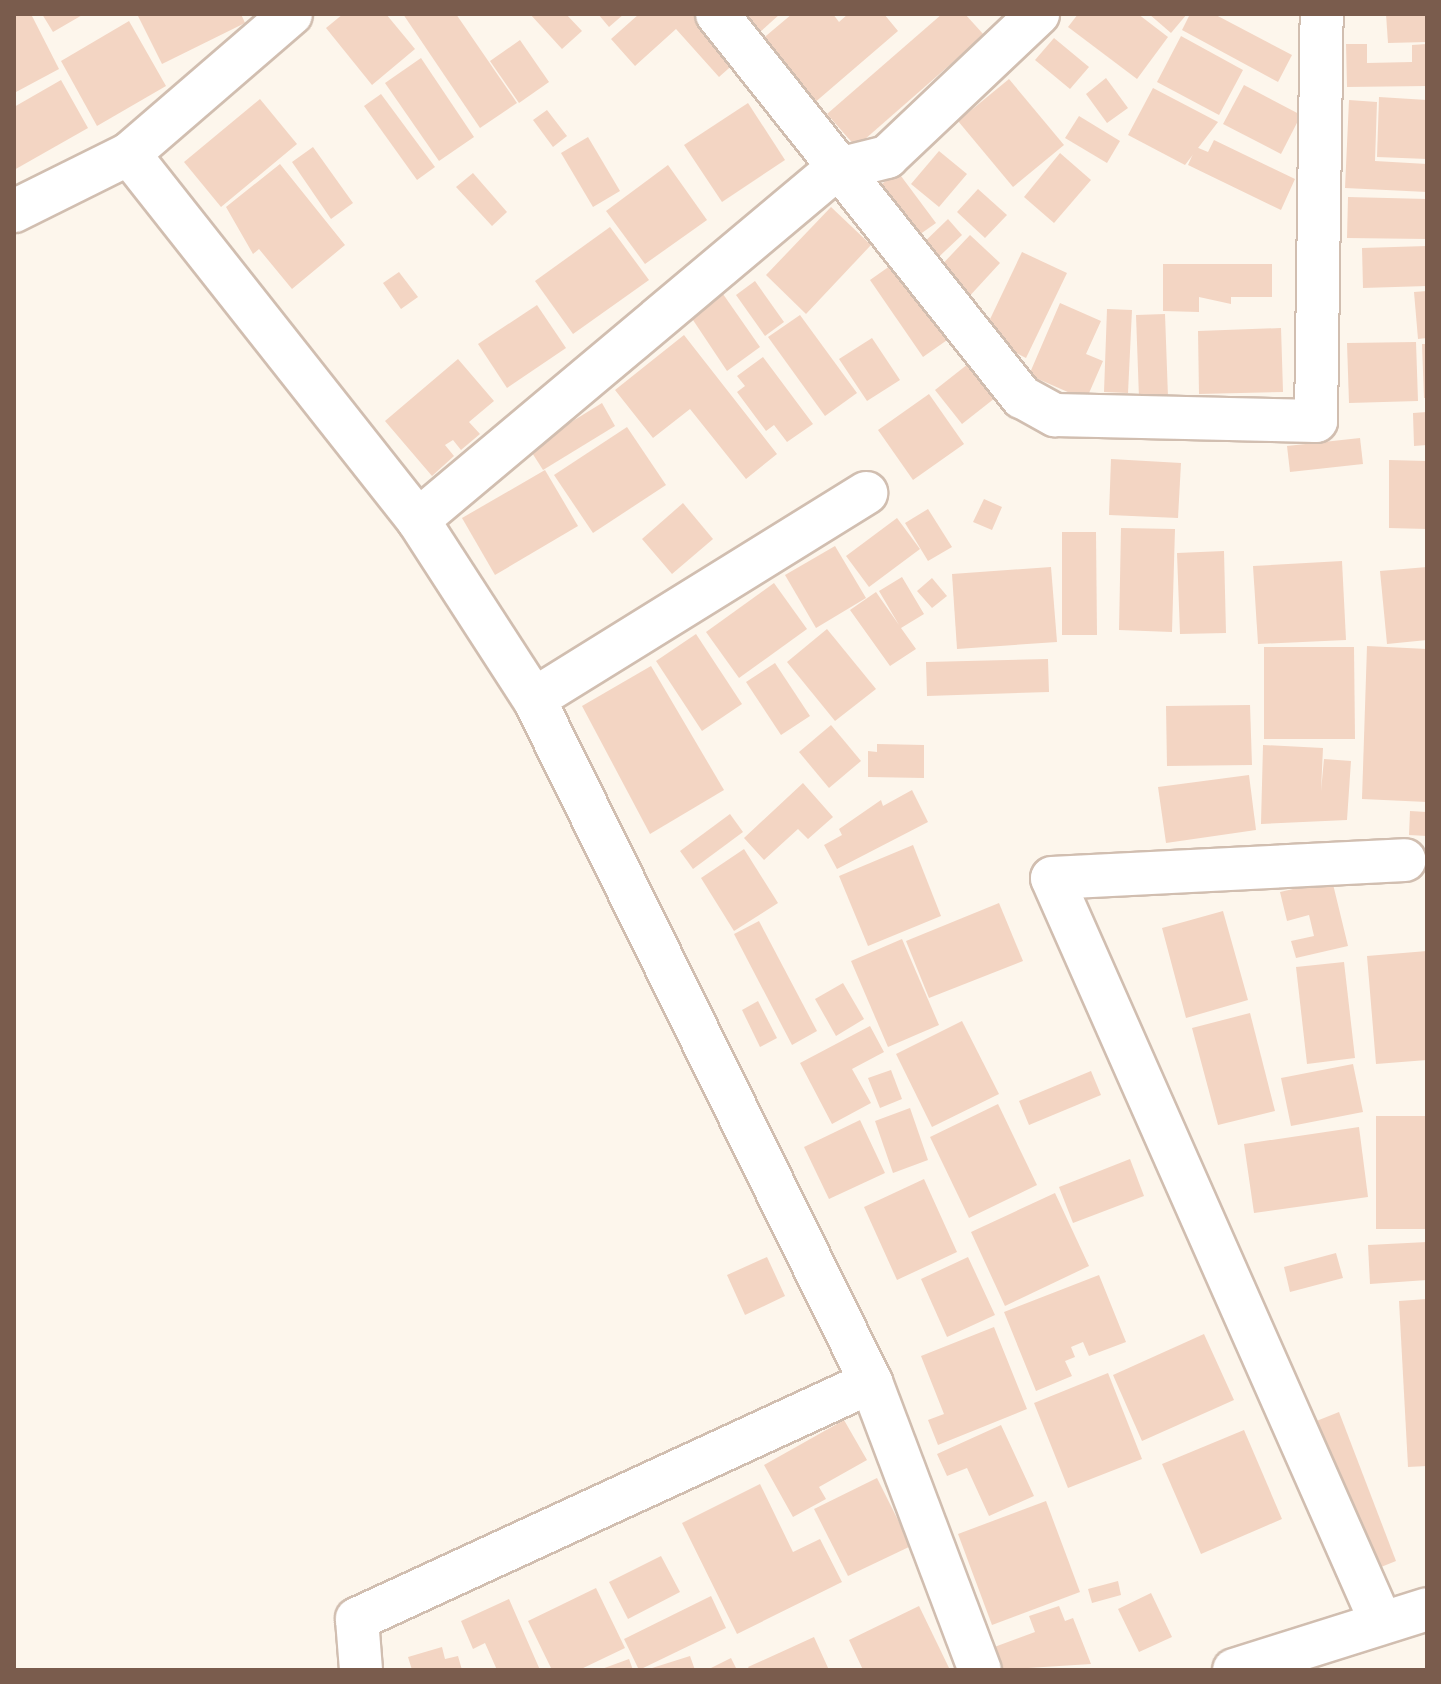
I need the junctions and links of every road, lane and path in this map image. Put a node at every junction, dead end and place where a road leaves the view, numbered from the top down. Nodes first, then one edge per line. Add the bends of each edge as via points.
1 (291, 14) edge
2 (717, 14) edge
3 (1038, 14) edge
4 (1322, 14) edge
5 (129, 154) junction
6 (835, 170) junction
7 (14, 211) edge
8 (866, 493) dead end
9 (418, 520) junction
10 (534, 699) junction
11 (1405, 860) dead end
12 (871, 1382) junction
13 (1427, 1609) edge
14 (1381, 1622) junction
15 (361, 1670) edge
16 (980, 1670) edge
17 (1234, 1670) edge

1 - 5 street
2 - 6 street
3 - 6 street via 887,157
4 - 6 street via 1316,421 1055,415 1022,397 985,358
5 - 7 street
5 - 9 street
6 - 9 street
8 - 10 street
9 - 10 street
10 - 12 street
11 - 14 street via 1052,878
12 - 15 street via 357,1619
12 - 16 street
13 - 14 street
14 - 17 street

